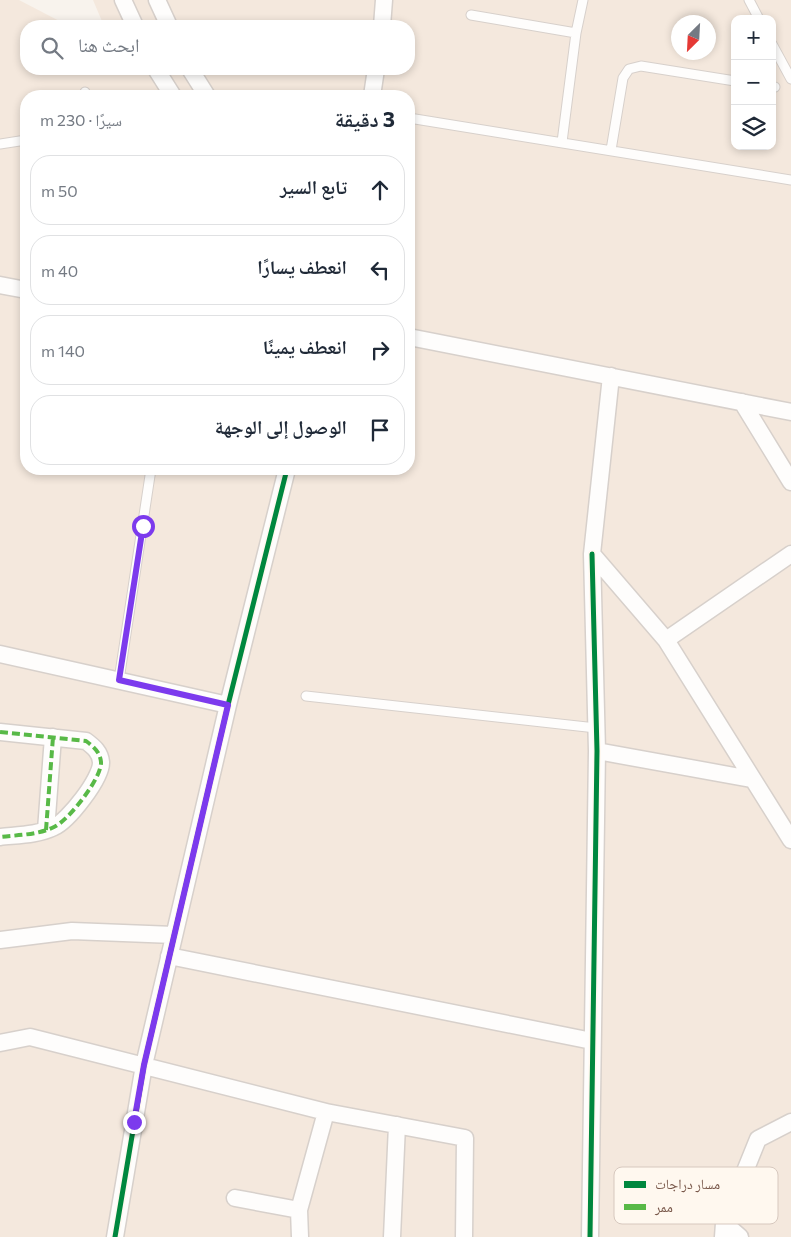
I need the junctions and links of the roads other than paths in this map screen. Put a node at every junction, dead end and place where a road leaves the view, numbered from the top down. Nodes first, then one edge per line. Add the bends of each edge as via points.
1 (122, 0) edge
2 (157, 0) edge
3 (384, 0) edge
4 (583, 0) edge
5 (749, 0) edge
6 (471, 15) dead end
7 (757, 15) edge
8 (132, 20) edge
9 (166, 20) edge
10 (382, 20) edge
11 (576, 32) junction
12 (776, 51) edge
13 (160, 75) edge
14 (194, 75) edge
15 (375, 75) edge
16 (791, 79) edge
17 (731, 80) edge
18 (169, 90) edge
19 (203, 90) edge
20 (373, 90) edge
21 (415, 119) edge
22 (20, 141) edge
23 (562, 142) junction
24 (0, 144) edge
25 (611, 150) junction
26 (791, 180) edge
27 (0, 285) edge
28 (20, 289) edge
29 (415, 338) edge
30 (611, 376) junction
31 (742, 402) junction
32 (791, 412) edge
33 (150, 475) edge
34 (286, 475) edge
35 (791, 482) edge
36 (592, 554) junction
37 (791, 554) edge
38 (666, 640) junction
39 (0, 654) edge
40 (119, 680) junction
41 (306, 696) dead end
42 (228, 705) junction
43 (596, 728) junction
44 (0, 732) edge
45 (53, 737) junction
46 (596, 751) junction
47 (752, 779) junction
48 (46, 830) junction
49 (0, 837) edge
50 (791, 840) edge
51 (174, 935) junction
52 (0, 940) edge
53 (169, 956) junction
54 (592, 1041) junction
55 (0, 1042) edge
56 (144, 1065) junction
57 (326, 1112) junction
58 (791, 1122) edge
59 (397, 1125) junction
60 (747, 1167) edge
61 (235, 1198) dead end
62 (299, 1210) junction
63 (723, 1230) edge
64 (115, 1237) edge
65 (300, 1237) edge
66 (392, 1237) edge
67 (464, 1237) edge
68 (590, 1237) edge
69 (740, 1237) edge

1 - 8 street
2 - 9 street
3 - 10 street
4 - 11 lane
5 - 7 lane
6 - 11 lane
11 - 23 lane
12 - 16 lane
13 - 18 street
14 - 19 street
15 - 20 street
17 - 25 lane via 641,66 629,69 623,78
21 - 23 lane
22 - 24 lane
23 - 25 lane
25 - 26 lane
27 - 28 street
29 - 30 street
30 - 31 street
30 - 36 street
31 - 32 street
31 - 35 street
33 - 40 lane
34 - 42 street
36 - 38 street
36 - 43 street
37 - 38 street
38 - 47 street
39 - 40 street
40 - 42 street
41 - 43 lane
42 - 51 street
43 - 46 street
44 - 45 street
45 - 48 street
45 - 48 street via 86,741 95,748 101,764 99,774 68,817
46 - 47 street
46 - 54 street
47 - 50 street
48 - 49 street
51 - 52 street via 72,931
51 - 53 street
53 - 54 street
53 - 56 street
54 - 68 street
55 - 56 street via 30,1037
56 - 57 street
56 - 64 street
57 - 59 street
57 - 62 street
58 - 60 street via 758,1139
59 - 66 street
59 - 67 street via 465,1138
61 - 62 street
62 - 65 street
63 - 69 street

